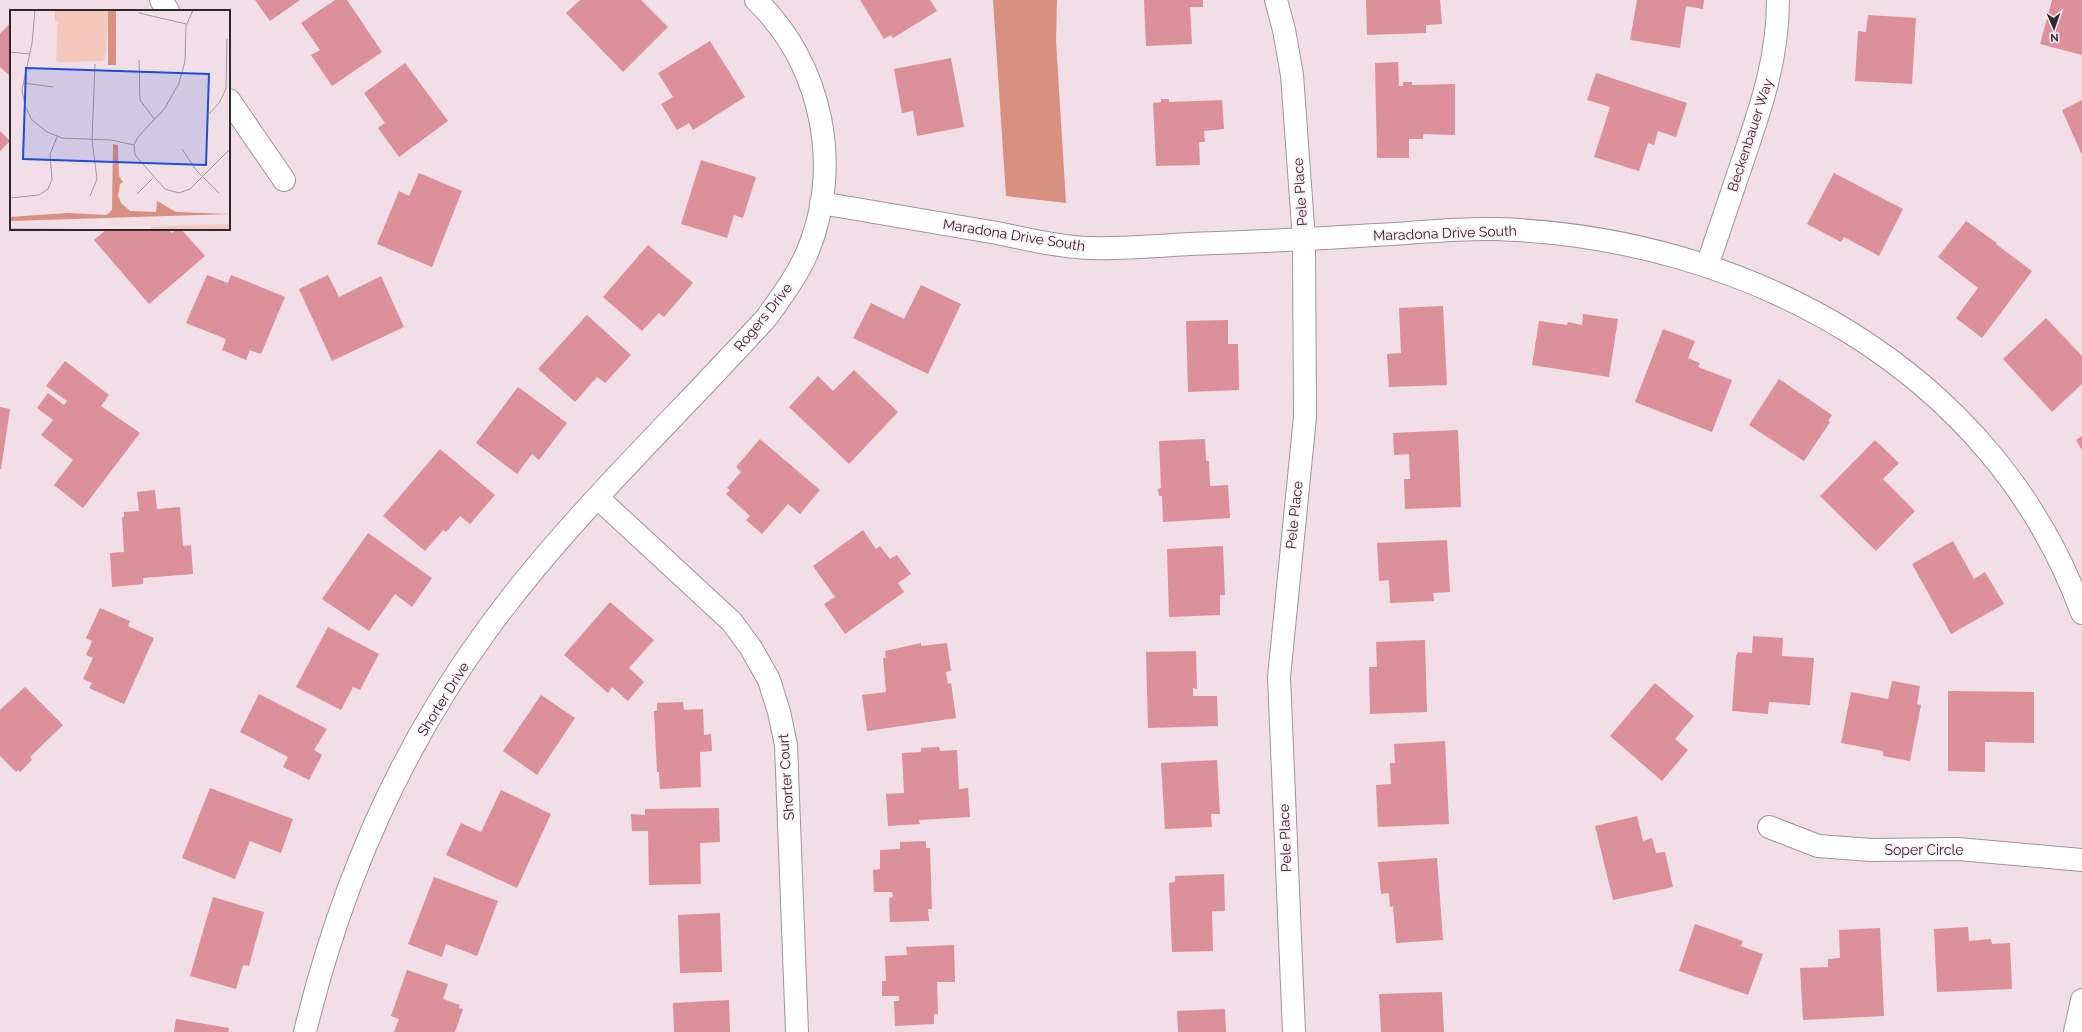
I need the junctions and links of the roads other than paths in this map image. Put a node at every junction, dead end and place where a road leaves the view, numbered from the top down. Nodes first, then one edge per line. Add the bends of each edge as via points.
1 (161, 0) edge
2 (756, 0) edge
3 (1276, 0) edge
4 (1778, 0) edge
5 (167, 10) edge
6 (230, 101) edge
7 (284, 180) dead end
8 (821, 203) junction
9 (1304, 240) junction
10 (1707, 266) junction
11 (672, 419) joint
12 (598, 498) junction
13 (2082, 613) edge
14 (1769, 827) dead end
15 (2082, 860) edge
16 (2082, 1000) edge
17 (305, 1032) edge
18 (796, 1032) edge
19 (1294, 1032) edge
20 (2075, 1032) edge

1 - 5 street
2 - 8 street, Rogers Drive via 793,46 813,88 824,148
3 - 9 street, Pele Place via 1292,75
4 - 10 street, Beckenbauer Way via 1773,65 1765,95
6 - 7 street
8 - 9 street, Maradona Drive South via 1089,248
8 - 11 street, Rogers Drive via 807,253 785,293 719,370
9 - 10 street, Maradona Drive South via 1486,229 1553,233 1642,248
9 - 19 street, Pele Place via 1304,417 1279,677
10 - 13 street, Maradona Drive South via 1769,290 1821,317 1886,356 1940,400 1987,448 2026,499 2059,558
11 - 12 street, Shorter Drive
12 - 17 street, Shorter Drive via 549,552 488,628 407,757 373,828 339,914 321,967
12 - 18 street, Shorter Court via 732,622 751,648 769,680 786,745
14 - 15 street, Soper Circle via 1818,846 1871,850 1958,848
16 - 20 street

